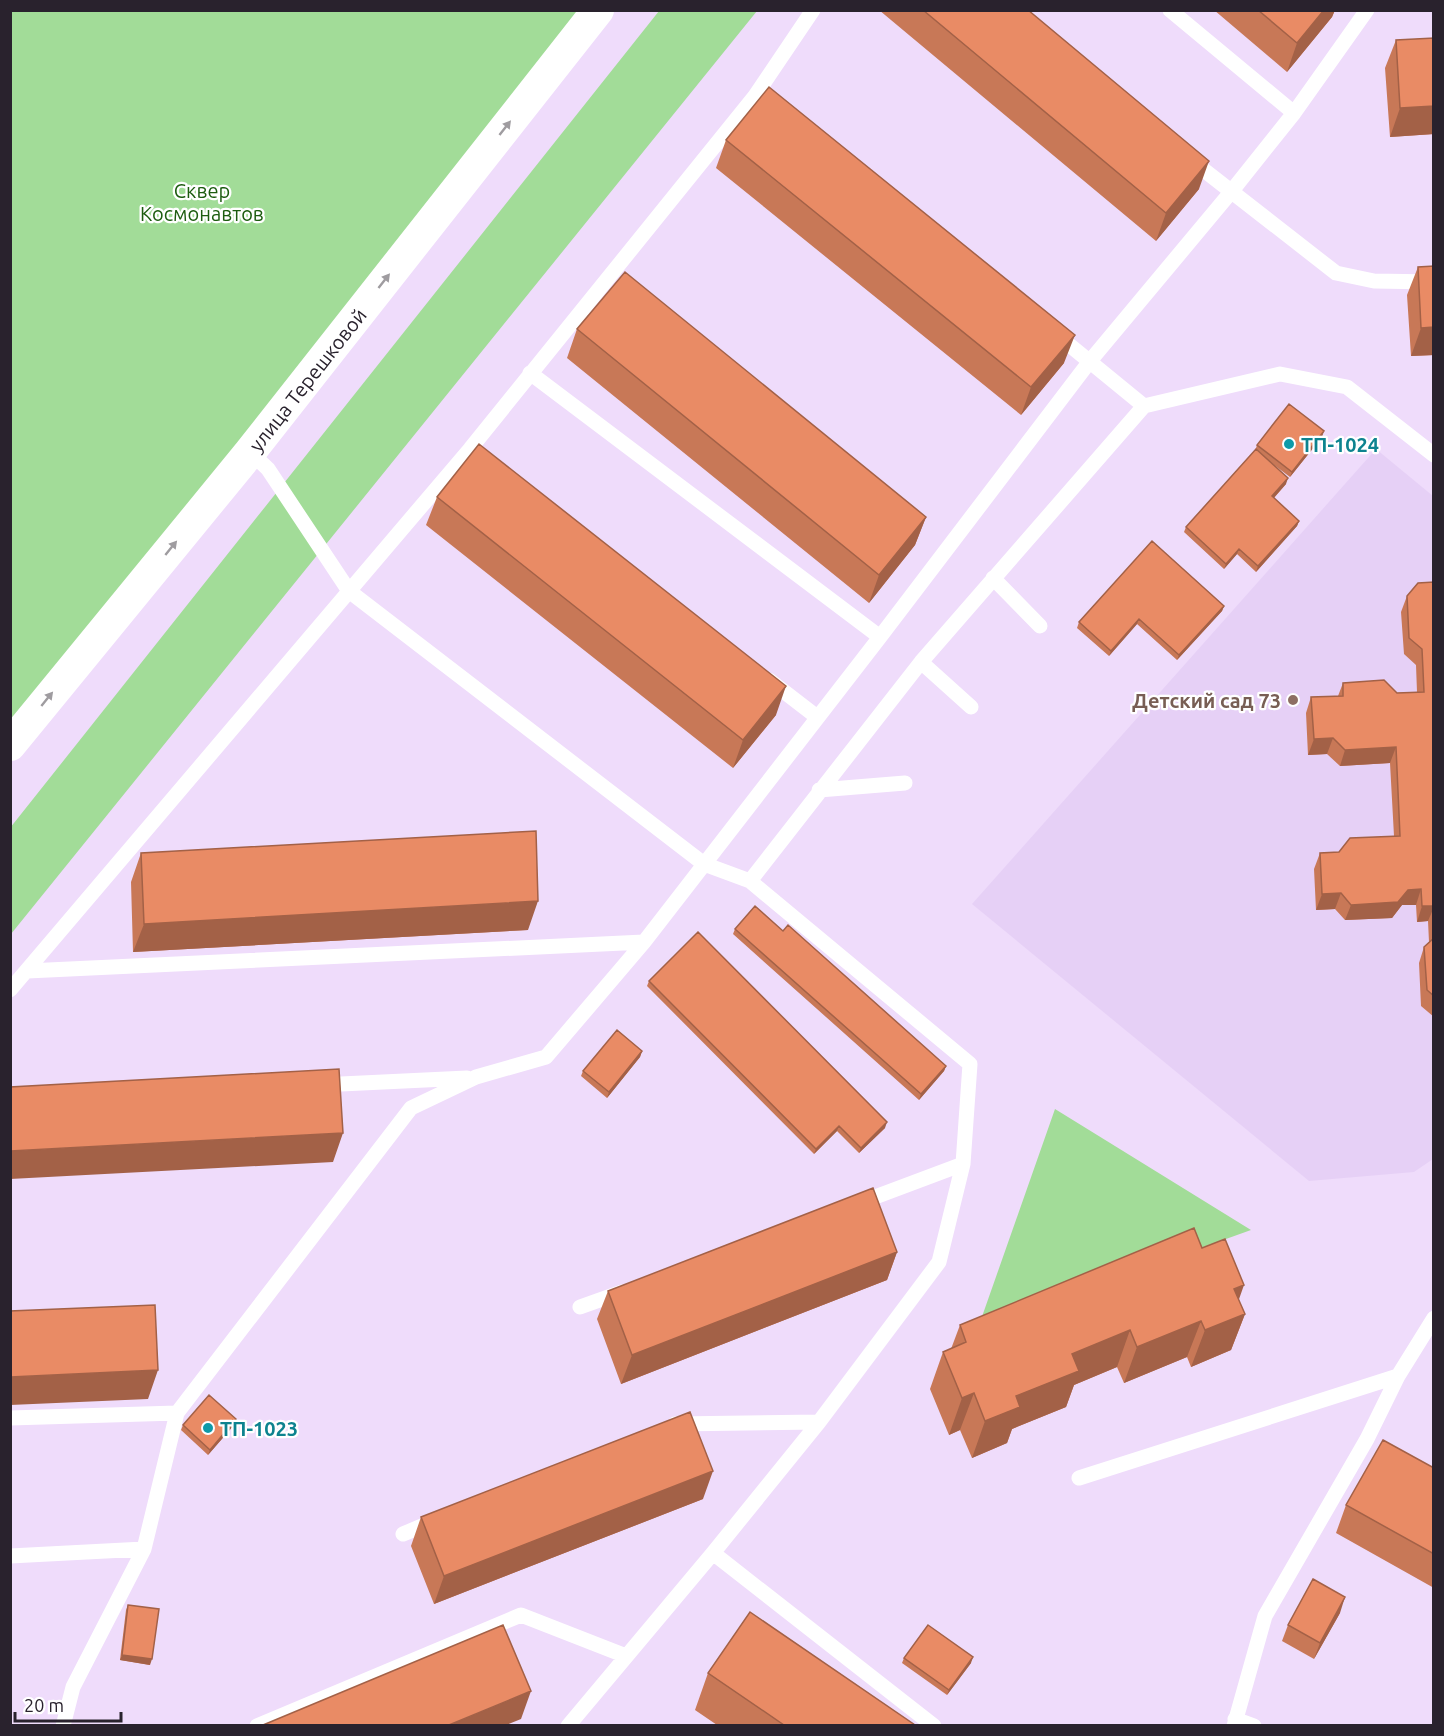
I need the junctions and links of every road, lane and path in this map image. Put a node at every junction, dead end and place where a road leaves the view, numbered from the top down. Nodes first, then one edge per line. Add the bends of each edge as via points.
1 (598, 10) edge
2 (813, 10) edge
3 (1170, 10) edge
4 (1367, 10) edge
5 (1294, 112) junction
6 (1176, 148) edge
7 (1231, 192) junction
8 (1434, 282) edge
9 (1044, 324) edge
10 (1090, 361) junction
11 (530, 373) junction
12 (1144, 406) junction
13 (250, 452) junction
14 (1434, 455) edge
15 (993, 578) junction
16 (349, 591) junction
17 (1040, 626) dead end
18 (880, 637) junction
19 (921, 662) junction
20 (760, 674) edge
21 (970, 707) dead end
22 (817, 717) junction
23 (10, 745) edge
24 (905, 783) dead end
25 (819, 790) junction
26 (704, 864) junction
27 (750, 881) junction
28 (644, 942) junction
29 (27, 971) junction
30 (10, 990) edge
31 (476, 1077) junction
32 (309, 1086) edge
33 (963, 1164) junction
34 (842, 1209) edge
35 (635, 1287) edge
36 (580, 1307) dead end
37 (1434, 1318) edge
38 (1398, 1376) junction
39 (177, 1413) junction
40 (10, 1418) edge
41 (819, 1422) junction
42 (661, 1428) edge
43 (1079, 1478) dead end
44 (446, 1516) edge
45 (403, 1534) dead end
46 (144, 1549) junction
47 (713, 1553) junction
48 (10, 1556) edge
49 (626, 1656) junction
50 (1235, 1722) edge
51 (63, 1725) edge
52 (257, 1725) edge
53 (568, 1725) edge
54 (934, 1725) edge
55 (1254, 1725) edge

13 -> 1 street, улица Терешковой
2 - 11 lane via 759,100
3 - 5 lane
4 - 5 lane
5 - 7 lane
6 - 7 lane
7 - 8 lane via 1336,273 1374,281
7 - 10 lane
9 - 10 lane
10 - 12 lane
10 - 18 lane
11 - 16 lane via 475,452
11 - 18 lane
12 - 14 lane via 1280,374 1347,387
12 - 15 lane
13 - 16 lane via 268,470
23 -> 13 street, улица Терешковой
15 - 17 lane
15 - 19 lane
16 - 26 lane
16 - 29 lane
18 - 22 lane
19 - 21 lane
19 - 25 lane
20 - 22 lane
22 - 26 lane
24 - 25 lane
25 - 27 lane
26 - 27 lane
26 - 28 lane
27 - 33 lane via 970,1064
28 - 29 lane
28 - 31 lane via 546,1057
29 - 30 lane
31 - 32 lane
31 - 39 lane via 411,1108
33 - 34 lane
33 - 41 lane via 939,1262
35 - 36 lane
37 - 38 lane
38 - 43 lane
38 - 50 lane via 1372,1442 1265,1616
39 - 40 lane
39 - 46 lane
41 - 42 lane via 672,1424
41 - 47 lane
44 - 45 lane
46 - 48 lane
46 - 51 lane via 73,1687
47 - 49 lane
47 - 54 lane
49 - 52 lane via 521,1615
49 - 53 lane
50 - 55 lane

